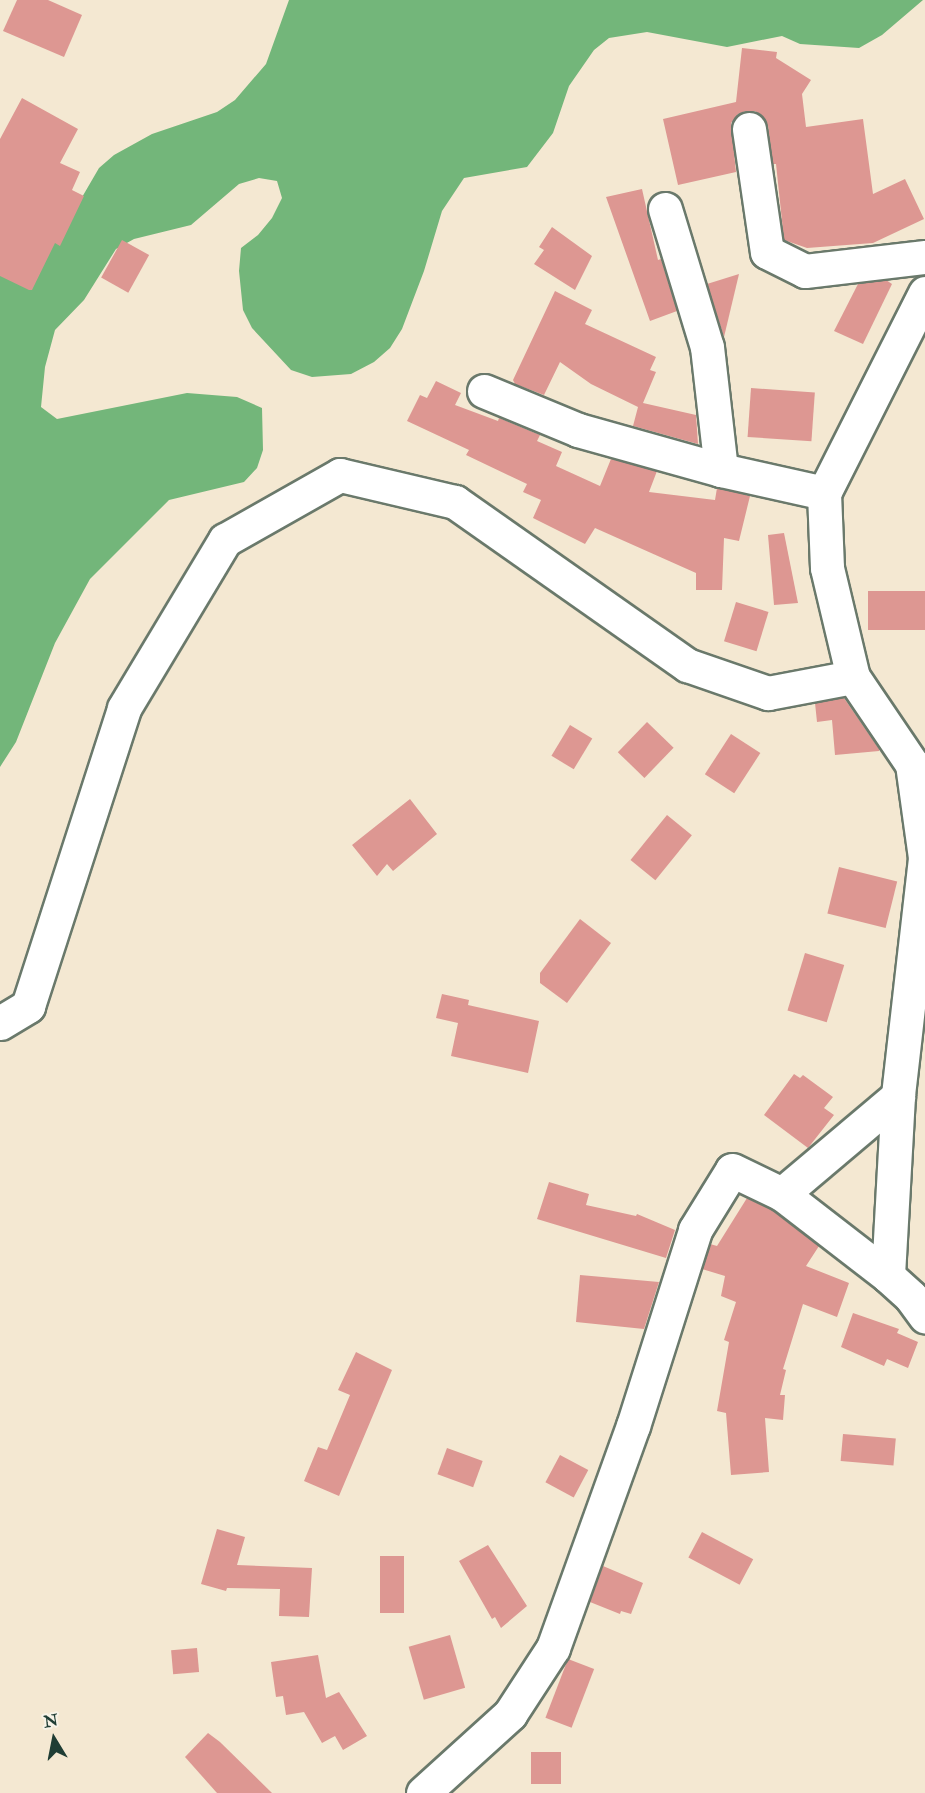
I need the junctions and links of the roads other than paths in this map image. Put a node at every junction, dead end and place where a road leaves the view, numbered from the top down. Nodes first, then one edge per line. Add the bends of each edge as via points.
1 (749, 129) dead end
2 (665, 209) dead end
3 (925, 257) edge
4 (925, 293) edge
5 (484, 391) dead end
6 (721, 471) junction
7 (824, 493) junction
8 (853, 677) junction
9 (0, 1023) edge
10 (898, 1096) junction
11 (782, 1194) junction
12 (888, 1276) junction
13 (925, 1316) edge
14 (423, 1793) edge

1 - 3 street via 767,252 805,271
2 - 6 street via 707,347
4 - 7 street
5 - 6 street via 578,430
6 - 7 street
7 - 8 street via 827,568
8 - 9 street via 768,693 687,665 455,502 340,474 225,540 124,708 28,1006
8 - 10 street via 912,764 925,858
10 - 11 street
10 - 12 street
11 - 12 street
11 - 14 street via 732,1170 695,1230 633,1426 554,1648 510,1714
12 - 13 street

